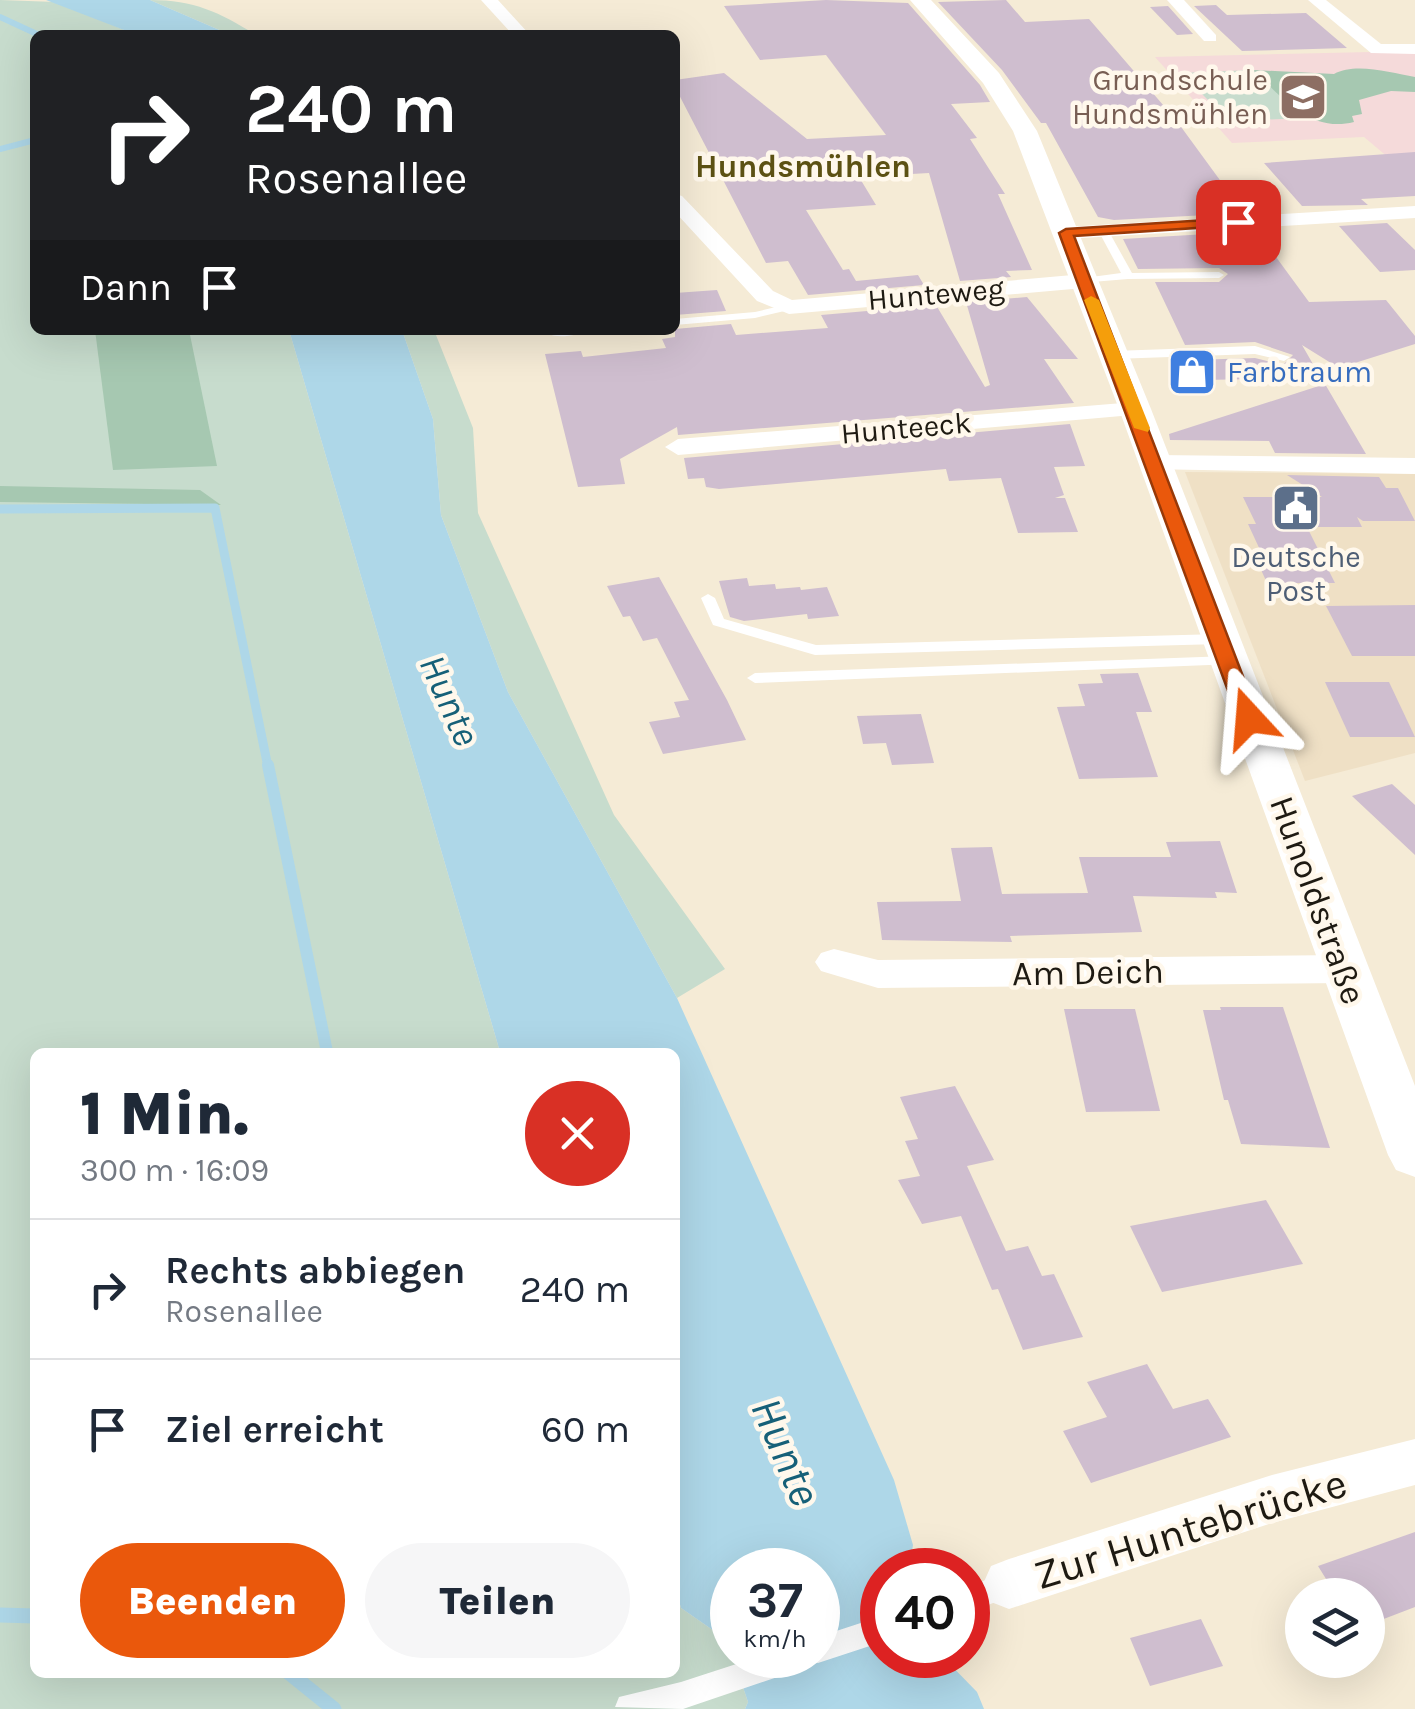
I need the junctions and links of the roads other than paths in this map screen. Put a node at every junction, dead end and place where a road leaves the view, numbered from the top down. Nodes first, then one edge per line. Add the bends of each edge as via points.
1 (489, 0) edge
2 (920, 0) edge
3 (1175, 0) edge
4 (1316, 0) edge
5 (517, 30) edge
6 (1210, 38) dead end
7 (1415, 49) edge
8 (680, 205) edge
9 (1415, 212) edge
10 (1102, 230) junction
11 (1066, 233) junction
12 (1128, 276) junction
13 (1219, 276) dead end
14 (1084, 281) junction
15 (788, 307) junction
16 (680, 321) edge
17 (1113, 355) junction
18 (1284, 357) dead end
19 (1135, 410) junction
20 (678, 447) dead end
21 (1155, 464) junction
22 (1415, 466) edge
23 (708, 598) dead end
24 (1225, 650) junction
25 (755, 678) dead end
26 (834, 962) dead end
27 (1343, 969) junction
28 (1415, 1155) edge
29 (1415, 1462) edge
30 (990, 1591) edge
31 (735, 1678) edge
32 (629, 1707) edge

1 - 5 street
2 - 11 street, Hunoldstraße via 1010,101
3 - 6 street
4 - 7 street via 1377,49
8 - 15 street via 764,296
9 - 10 street
10 - 11 street
10 - 12 lane
11 - 14 street, Hunoldstraße
12 - 13 lane
12 - 14 lane
14 - 15 street, Hunteweg
14 - 17 street, Hunoldstraße
15 - 16 lane, Hunteweg
17 - 18 lane via 1255,350
17 - 19 street, Hunoldstraße
19 - 20 street, Hunteeck
19 - 21 street, Hunoldstraße
21 - 22 street
21 - 24 street, Hunoldstraße
23 - 24 lane via 718,622 815,650
24 - 25 lane
24 - 27 street, Hunoldstraße
26 - 27 street, Am Deich via 878,974
27 - 28 street, Hunoldstraße
29 - 30 street, Zur Huntebrücke via 1272,1499
31 - 32 lane

